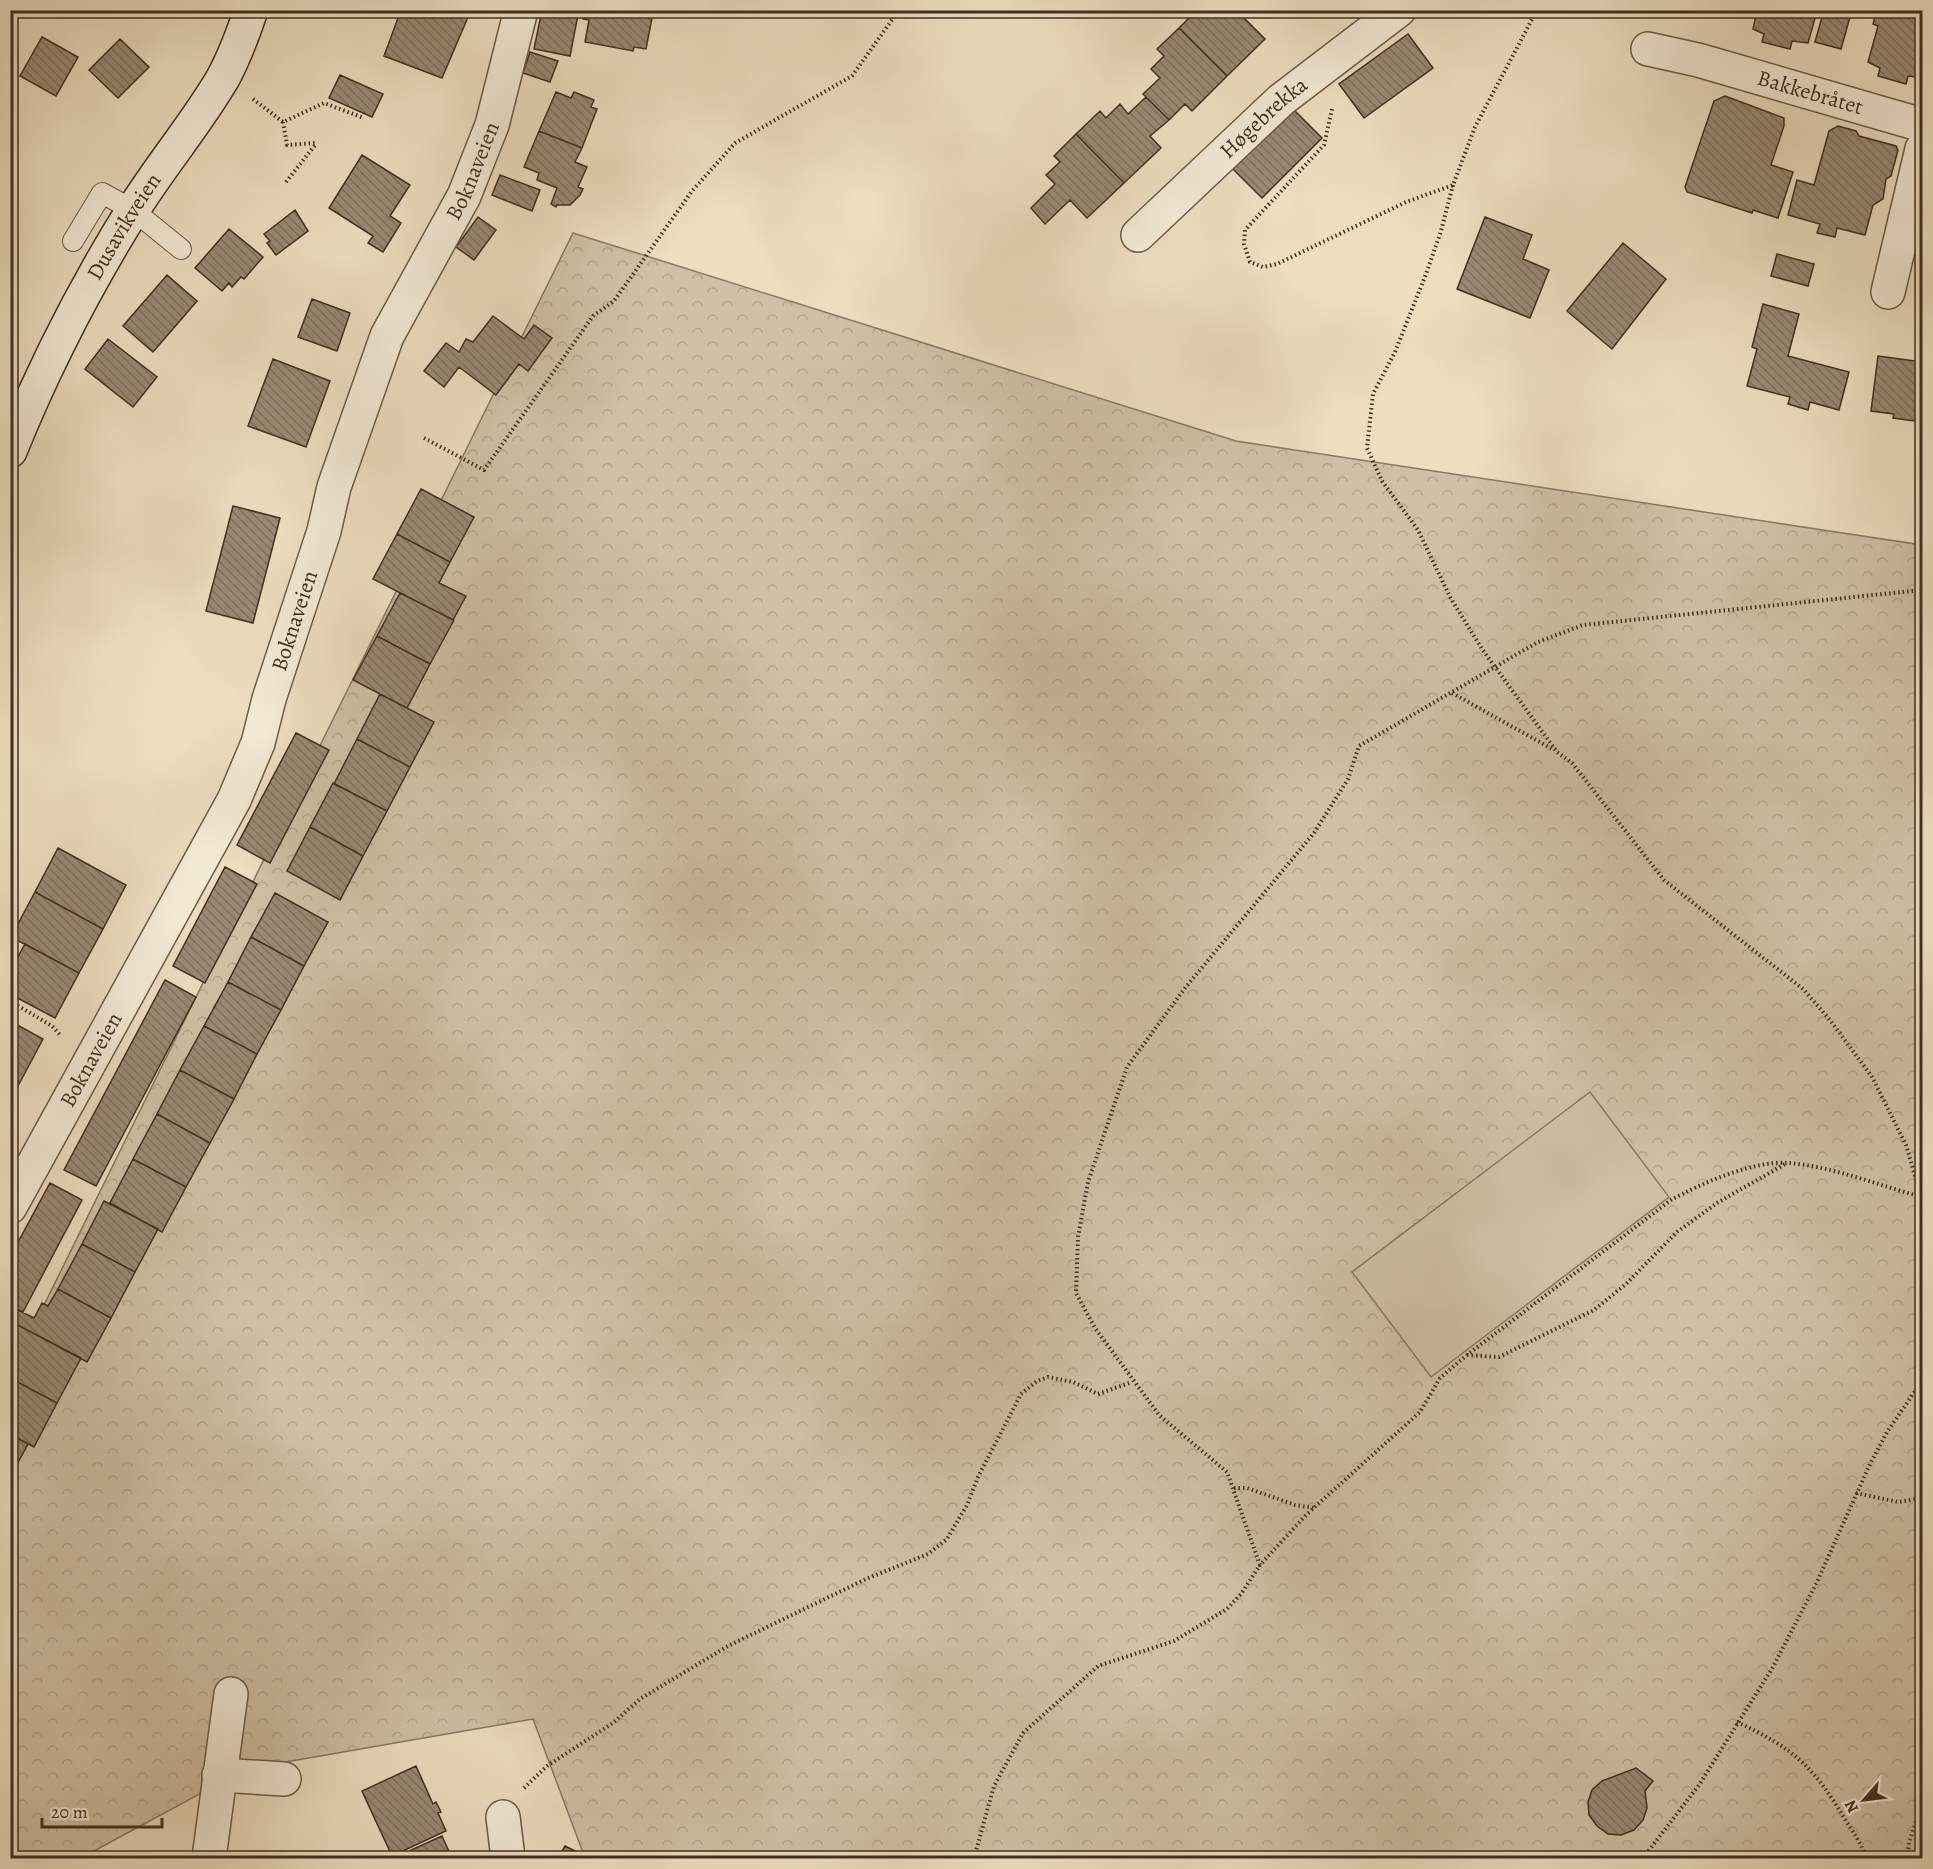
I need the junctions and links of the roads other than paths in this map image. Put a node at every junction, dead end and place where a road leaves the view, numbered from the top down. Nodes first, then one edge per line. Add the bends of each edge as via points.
1 (251, 10) edge
2 (521, 10) edge
3 (1399, 10) edge
4 (1648, 49) dead end
5 (1923, 124) edge
6 (1923, 149) edge
7 (133, 210) junction
8 (1138, 235) dead end
9 (73, 241) dead end
10 (181, 249) dead end
11 (1888, 292) dead end
12 (10, 451) edge
13 (10, 1207) edge
14 (231, 1694) dead end
15 (219, 1775) junction
16 (284, 1779) dead end
17 (503, 1818) road end
18 (209, 1858) edge
19 (508, 1858) edge

1 - 7 street, Dusavikveien via 222,79
2 - 13 street, Boknaveien via 492,125 464,196 387,336 334,487 258,743 234,800
3 - 8 street, Høgebrekka via 1281,100
4 - 5 street, Bakkebråtet
6 - 11 street
7 - 9 lane via 102,193
7 - 10 lane
7 - 12 street, Dusavikveien via 69,321
14 - 15 street
15 - 16 street
15 - 18 street
17 - 19 street

